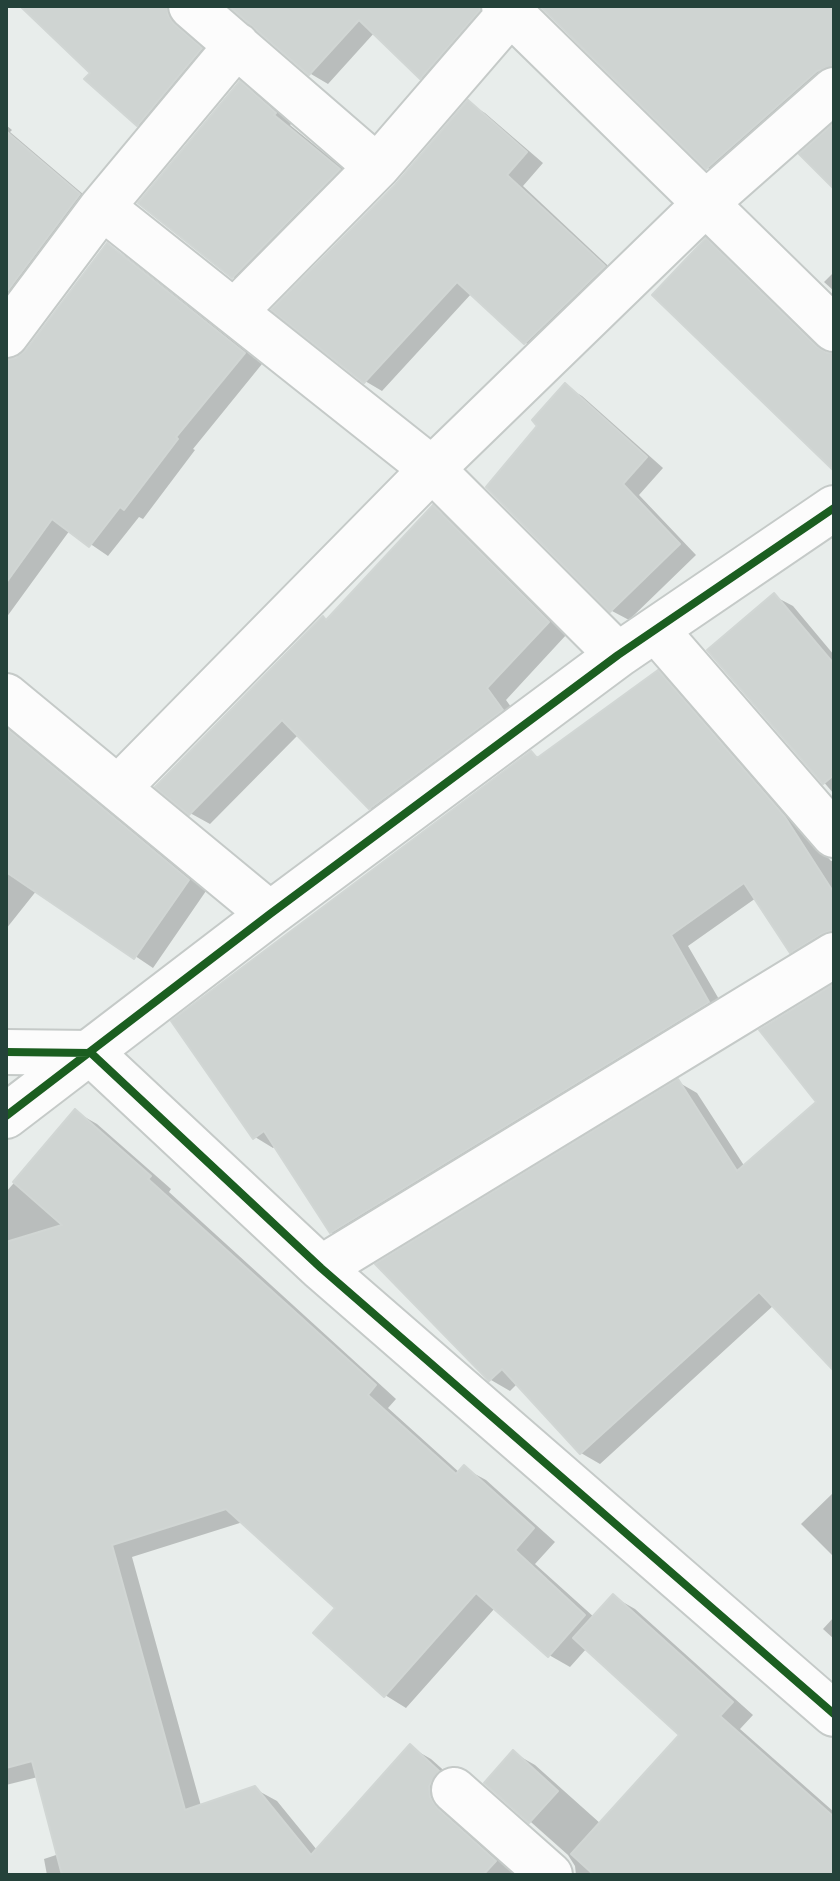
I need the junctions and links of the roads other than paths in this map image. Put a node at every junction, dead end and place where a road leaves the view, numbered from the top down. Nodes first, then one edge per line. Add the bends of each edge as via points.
1 (191, 6) edge
2 (510, 8) edge
3 (237, 45) junction
4 (834, 90) edge
5 (377, 167) junction
6 (706, 203) junction
7 (102, 207) junction
8 (235, 311) junction
9 (834, 329) edge
10 (6, 335) edge
11 (432, 469) junction
12 (834, 508) edge
13 (656, 630) junction
14 (618, 655) junction
15 (6, 696) edge
16 (118, 788) junction
17 (834, 835) edge
18 (270, 914) junction
19 (834, 955) edge
20 (6, 1052) edge
21 (91, 1053) junction
22 (6, 1116) edge
23 (321, 1268) junction
24 (834, 1714) edge
25 (454, 1790) dead end
26 (550, 1875) edge

1 - 3 street
2 - 5 street
2 - 6 street
3 - 5 street
3 - 7 street
4 - 6 street
5 - 8 street
6 - 9 street
6 - 11 street
7 - 8 street
7 - 10 street
8 - 11 street
11 - 14 street
11 - 16 street
12 - 13 street
13 - 14 street
13 - 17 street
14 - 18 street
15 - 16 street
16 - 18 street
18 - 21 street
19 - 23 street
20 - 21 street
21 - 22 street
21 - 23 street
23 - 24 street
25 - 26 street

